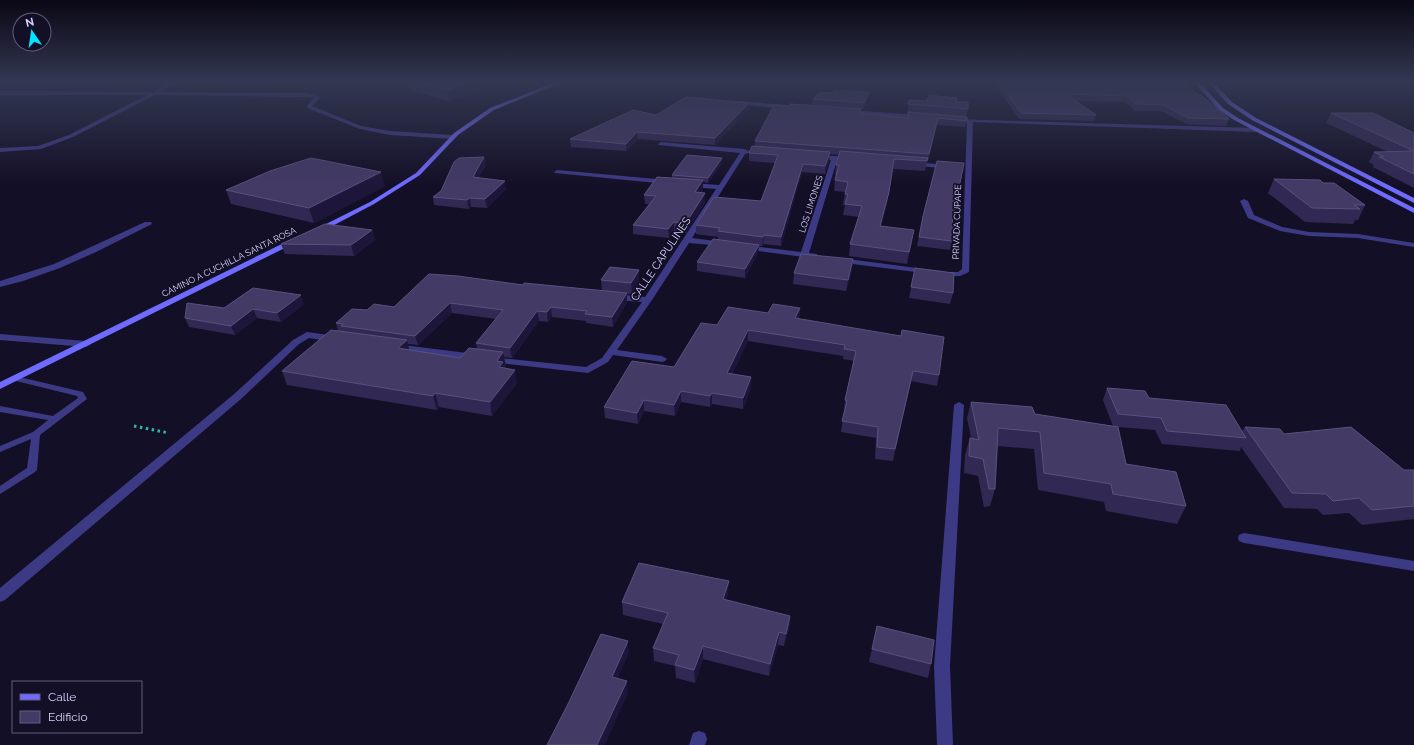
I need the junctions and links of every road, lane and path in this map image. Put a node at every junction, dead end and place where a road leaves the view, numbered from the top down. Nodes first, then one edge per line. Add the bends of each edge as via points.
1 (109, 117) edge
2 (334, 117) edge
3 (482, 117) edge
4 (909, 117) edge
5 (1234, 117) edge
6 (1250, 117) edge
7 (924, 118) edge
8 (947, 119) edge
9 (970, 121) junction
10 (1256, 130) junction
11 (453, 137) junction
12 (661, 144) edge
13 (0, 150) edge
14 (744, 151) junction
15 (759, 152) edge
16 (812, 156) edge
17 (835, 158) junction
18 (859, 160) edge
19 (906, 164) edge
20 (953, 167) edge
21 (557, 172) dead end
22 (674, 183) edge
23 (682, 184) edge
24 (721, 188) junction
25 (1244, 201) dead end
26 (1414, 201) edge
27 (1414, 211) edge
28 (148, 224) dead end
29 (687, 240) junction
30 (1414, 245) edge
31 (804, 255) junction
32 (819, 257) edge
33 (834, 259) edge
34 (0, 284) edge
35 (608, 296) edge
36 (648, 300) junction
37 (0, 337) edge
38 (346, 340) edge
39 (86, 344) junction
40 (384, 345) edge
41 (610, 352) junction
42 (662, 359) dead end
43 (15, 378) junction
44 (0, 386) edge
45 (958, 405) dead end
46 (0, 409) edge
47 (55, 419) junction
48 (134, 426) dead end
49 (36, 434) junction
50 (188, 437) junction
51 (0, 449) edge
52 (0, 491) edge
53 (1244, 538) dead end
54 (1414, 566) edge
55 (0, 596) edge
56 (945, 745) edge

1 - 13 street via 71,136 39,148
2 - 11 street via 360,127 390,133
3 - 11 main road, CAMINO A CUCHILLA SANTA ROSA
4 - 7 street
5 - 10 main road
6 - 26 main road via 1351,171
8 - 9 street
9 - 10 street
9 - 33 street, PRIVADA CUPAPE via 964,168 966,270 960,274 947,274
10 - 27 main road
11 - 39 main road, CAMINO A CUCHILLA SANTA ROSA via 418,174 372,203
12 - 14 street
14 - 15 street
14 - 24 street, CALLE CAPULINES
16 - 17 street
17 - 18 street
17 - 31 street, LOS LIMONES
19 - 20 street
21 - 22 street
23 - 24 street
24 - 29 street, CALLE CAPULINES
25 - 30 street via 1251,216 1280,229 1309,234 1358,236
28 - 34 street via 62,265
29 - 31 street
29 - 36 street, CALLE CAPULINES
31 - 32 street
35 - 36 street
36 - 41 street, CALLE CAPULINES
37 - 39 street
38 - 50 street via 307,335
39 - 43 main road, CAMINO A CUCHILLA SANTA ROSA
40 - 41 street, CALLE CAPULINES via 562,369 588,370 605,360
41 - 42 street
43 - 44 main road, CAMINO A CUCHILLA SANTA ROSA
43 - 47 lane via 80,394 83,399
45 - 56 street via 942,666
46 - 47 lane
47 - 49 lane
48 - 50 path
49 - 51 lane
49 - 52 lane via 32,470
50 - 55 street
53 - 54 street

